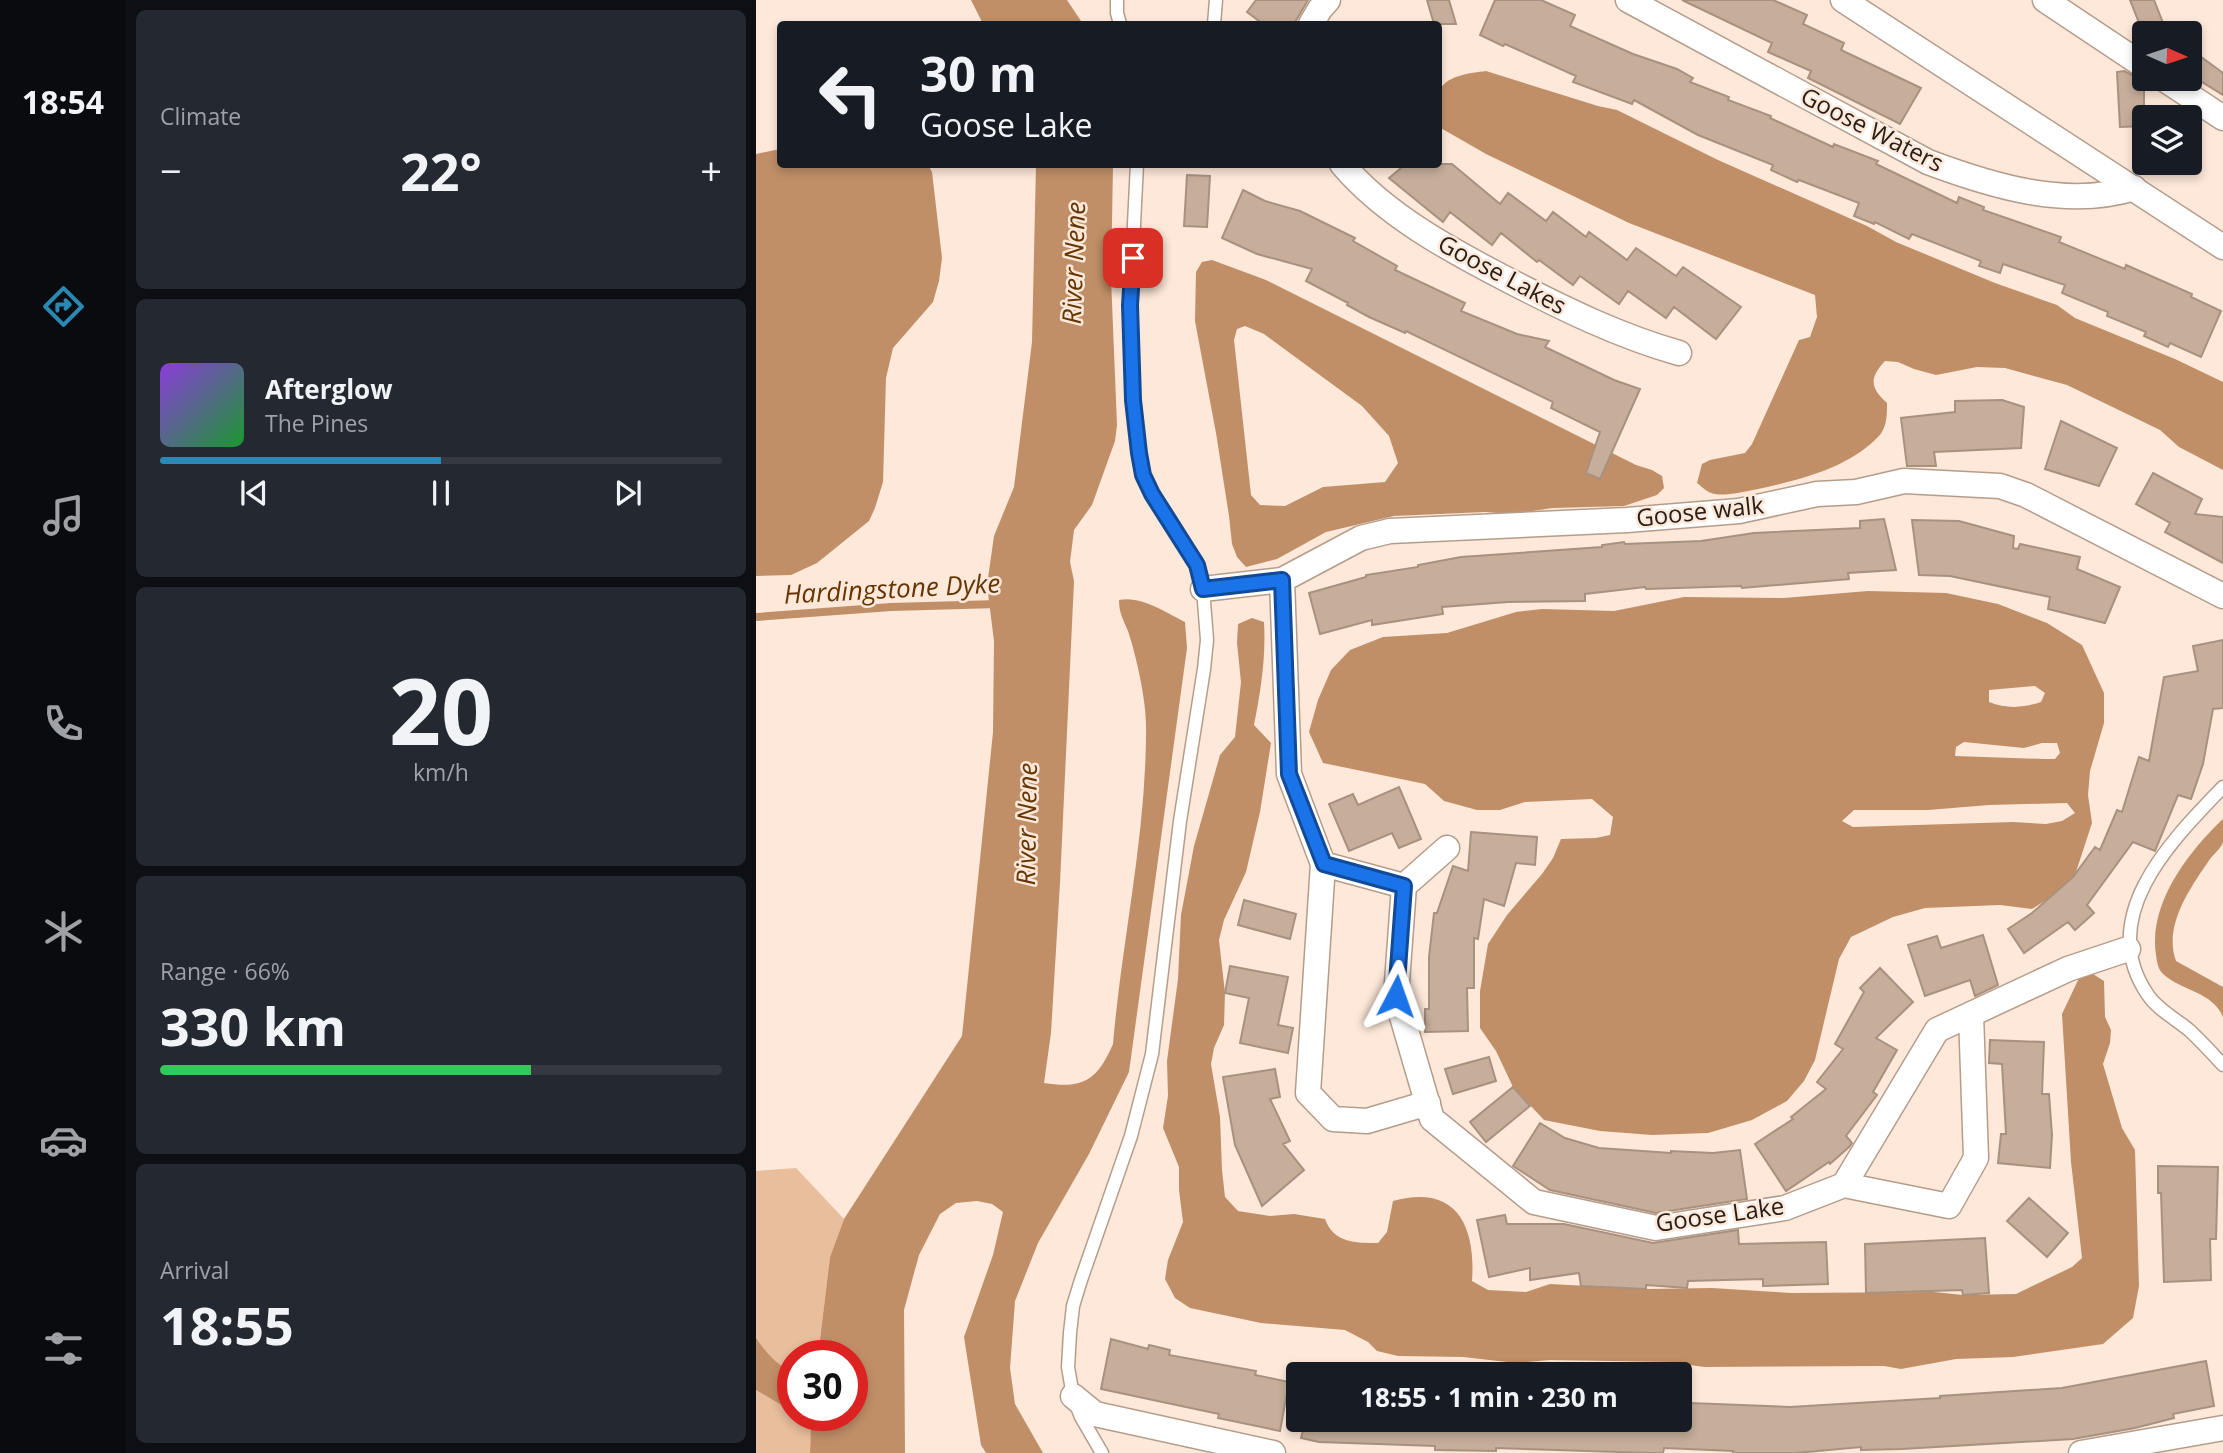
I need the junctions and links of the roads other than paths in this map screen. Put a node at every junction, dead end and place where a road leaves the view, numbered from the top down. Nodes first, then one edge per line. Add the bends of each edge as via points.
1 (1117, 0) edge
2 (1216, 0) edge
3 (1328, 0) edge
4 (1628, 0) edge
5 (1843, 0) edge
6 (2059, 4) edge
7 (1119, 21) edge
8 (1214, 21) edge
9 (1313, 21) edge
10 (2132, 56) edge
11 (2182, 91) edge
12 (2223, 118) edge
13 (1137, 168) edge
14 (1346, 168) edge
15 (2134, 188) junction
16 (2223, 247) edge
17 (1679, 353) dead end
18 (1282, 580) junction
19 (1203, 589) junction
20 (2223, 596) edge
21 (2223, 787) edge
22 (1447, 848) dead end
23 (1324, 864) junction
24 (1404, 886) junction
25 (2129, 949) junction
26 (1971, 1014) junction
27 (2223, 1065) edge
28 (1427, 1103) junction
29 (1844, 1185) junction
30 (1073, 1396) junction
31 (2223, 1427) edge
32 (1102, 1453) edge
33 (1273, 1453) edge
34 (2081, 1453) edge

1 - 7 lane
2 - 8 lane
3 - 9 street
4 - 15 street, Goose Waters via 1939,166 1973,179 2086,197
5 - 15 street
6 - 10 street
11 - 12 street
13 - 19 lane via 1130,305 1139,453 1143,475 1197,565
14 - 17 street, Goose Lakes via 1396,214 1475,263 1603,328
15 - 16 street
18 - 19 street, Goose walk
18 - 20 street, Goose walk via 1361,538 1390,531 1740,512 1904,481 2000,486 2026,495
18 - 23 street via 1289,774
19 - 30 lane via 1204,669 1152,1054 1131,1136 1073,1306 1068,1367
21 - 25 lane via 2167,849 2145,883 2130,924
22 - 24 street
23 - 24 street
23 - 28 street via 1308,1093 1333,1119 1367,1121
24 - 28 street, Goose Lake via 1396,996
25 - 26 street via 2068,969
25 - 27 lane via 2149,997
26 - 29 street via 1937,1030
26 - 29 street via 1976,1158 1949,1206
28 - 29 street, Goose Lake via 1432,1119 1534,1202 1656,1228 1785,1208
30 - 32 lane
30 - 33 street via 1095,1414
31 - 34 street

